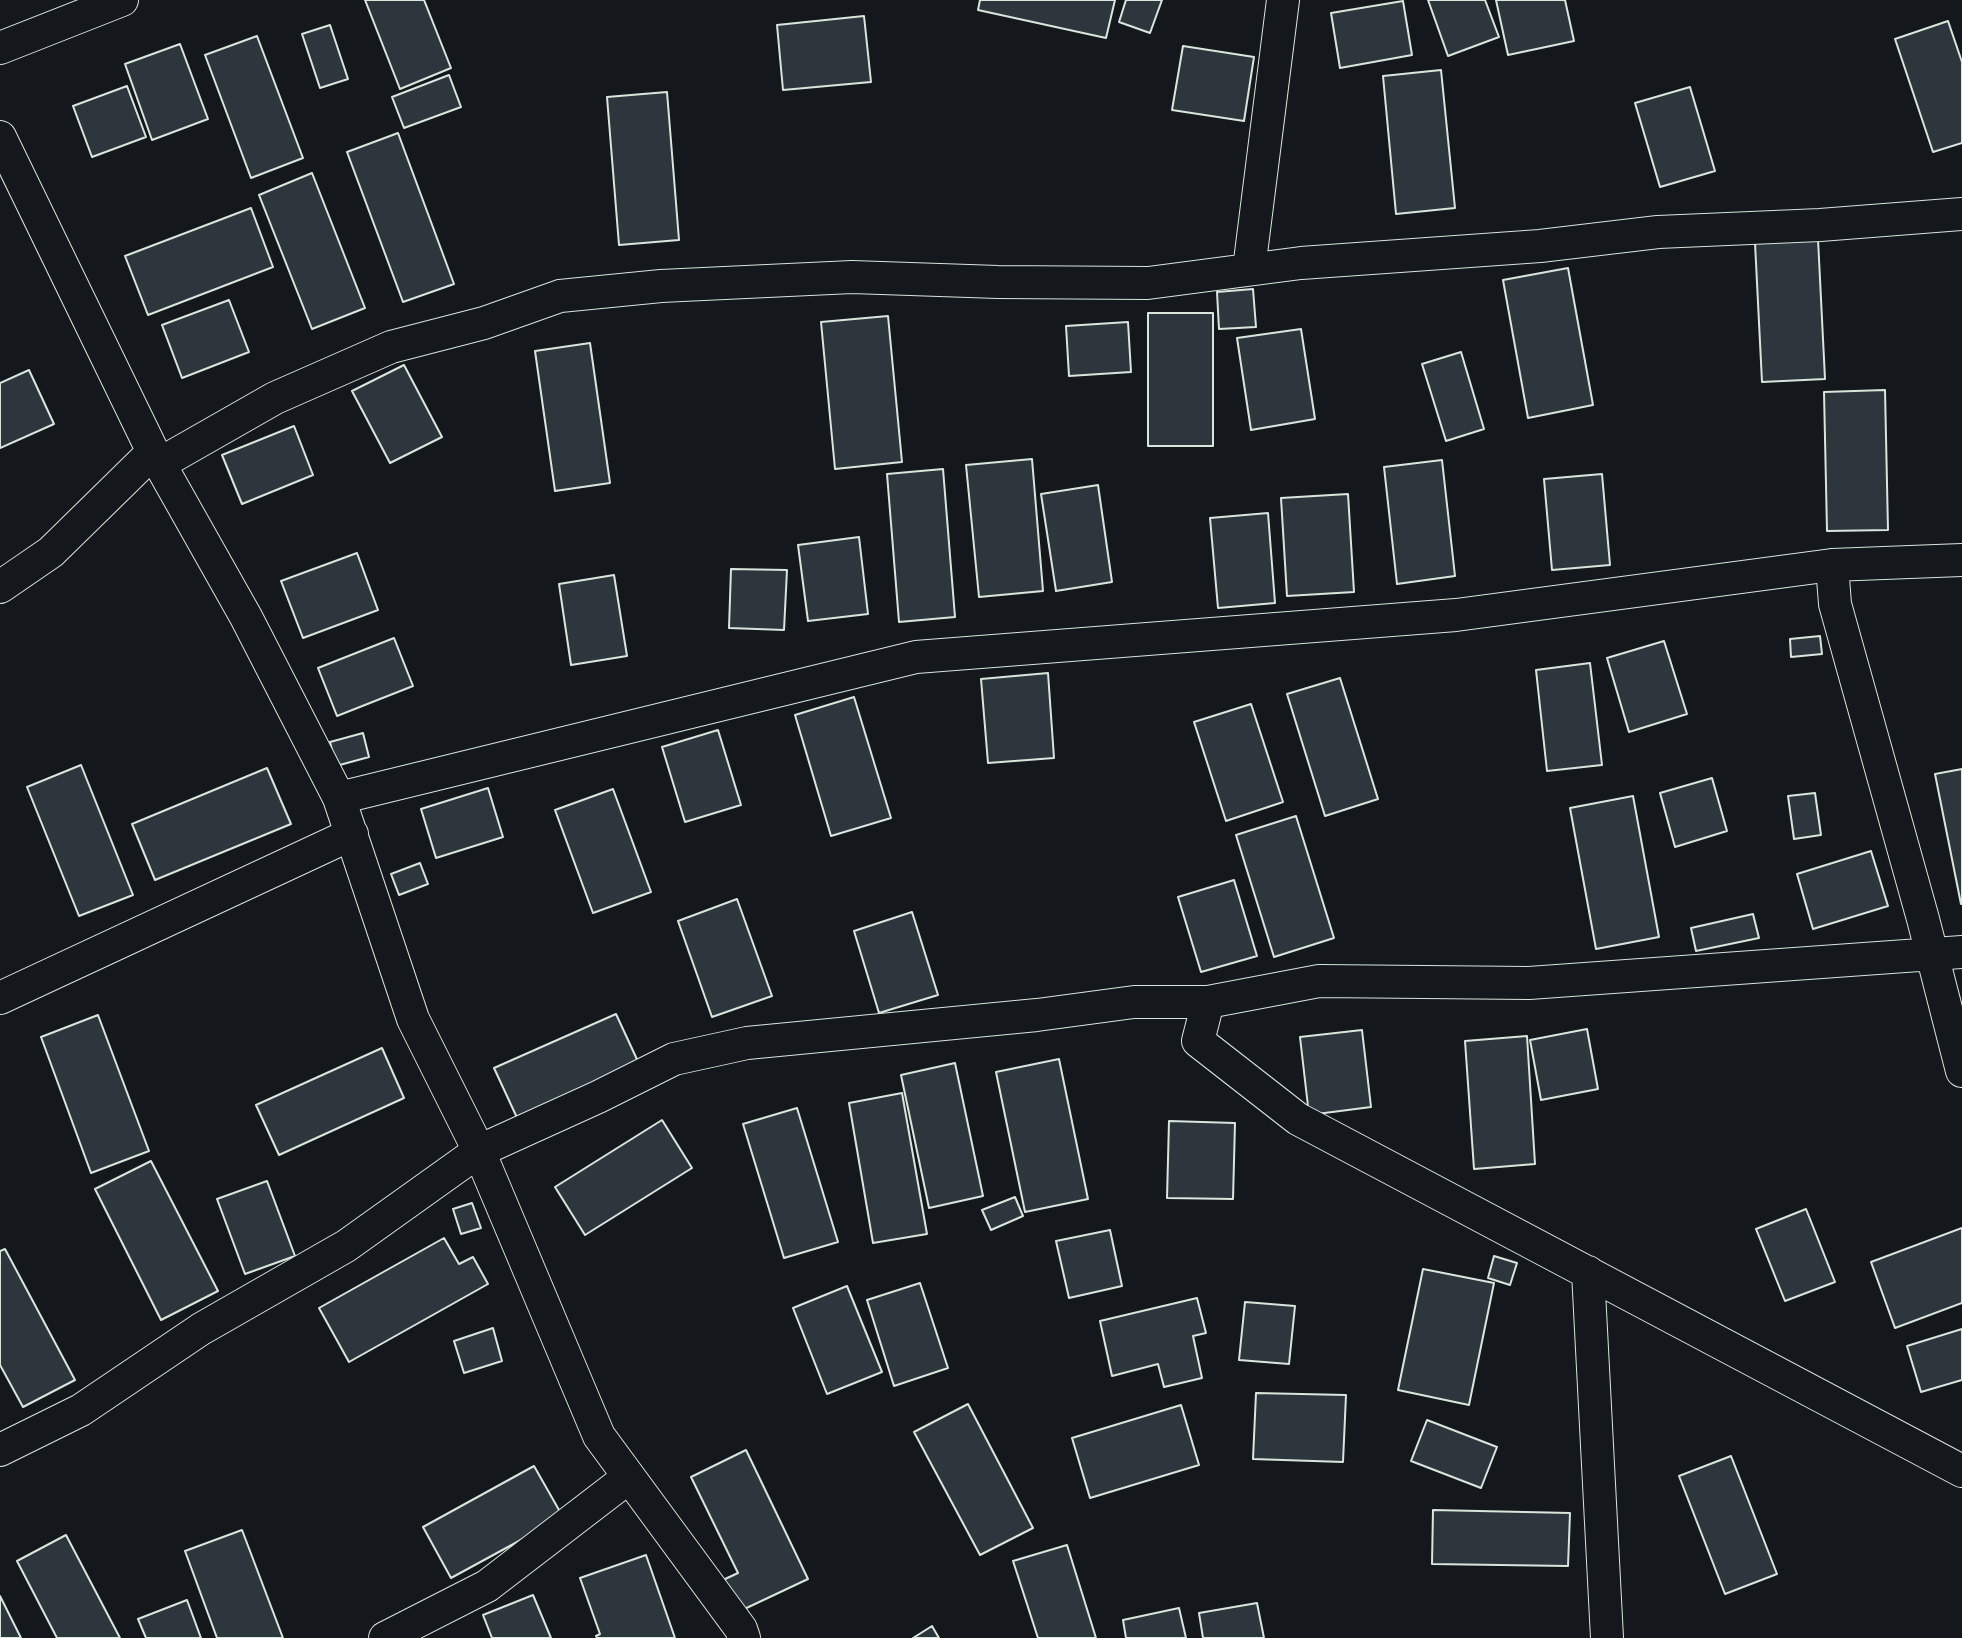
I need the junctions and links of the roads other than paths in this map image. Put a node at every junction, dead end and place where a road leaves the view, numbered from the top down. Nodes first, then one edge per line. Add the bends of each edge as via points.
1 (122, 0) edge
2 (1283, 0) edge
3 (0, 48) edge
4 (2, 149) edge
5 (1962, 214) edge
6 (1249, 269) junction
7 (157, 457) junction
8 (1962, 560) edge
9 (1832, 565) junction
10 (0, 587) edge
11 (339, 798) junction
12 (352, 834) junction
13 (1962, 952) edge
14 (0, 998) edge
15 (1208, 1002) junction
16 (1962, 1071) edge
17 (480, 1151) junction
18 (1588, 1272) junction
19 (0, 1450) edge
20 (1962, 1471) edge
21 (629, 1477) junction
22 (385, 1638) edge
23 (744, 1638) edge
24 (1607, 1638) edge

1 - 3 street
2 - 6 street
4 - 7 street
5 - 6 street via 1658,232
6 - 7 street via 1147,283 852,276 560,296 484,323 391,347
7 - 10 street via 51,552
7 - 11 street
8 - 9 street
9 - 11 street via 1456,615 916,657
9 - 16 street via 1835,604
11 - 12 street
12 - 14 street
12 - 17 street via 413,1019
13 - 15 street via 1529,983 1319,981
15 - 17 street via 1134,1002 747,1043 674,1059
15 - 18 street via 1198,1041 1298,1119
17 - 19 street via 346,1246 201,1329 81,1410
17 - 21 street via 599,1436
18 - 20 street
18 - 24 street
21 - 22 street via 487,1586
21 - 23 street

